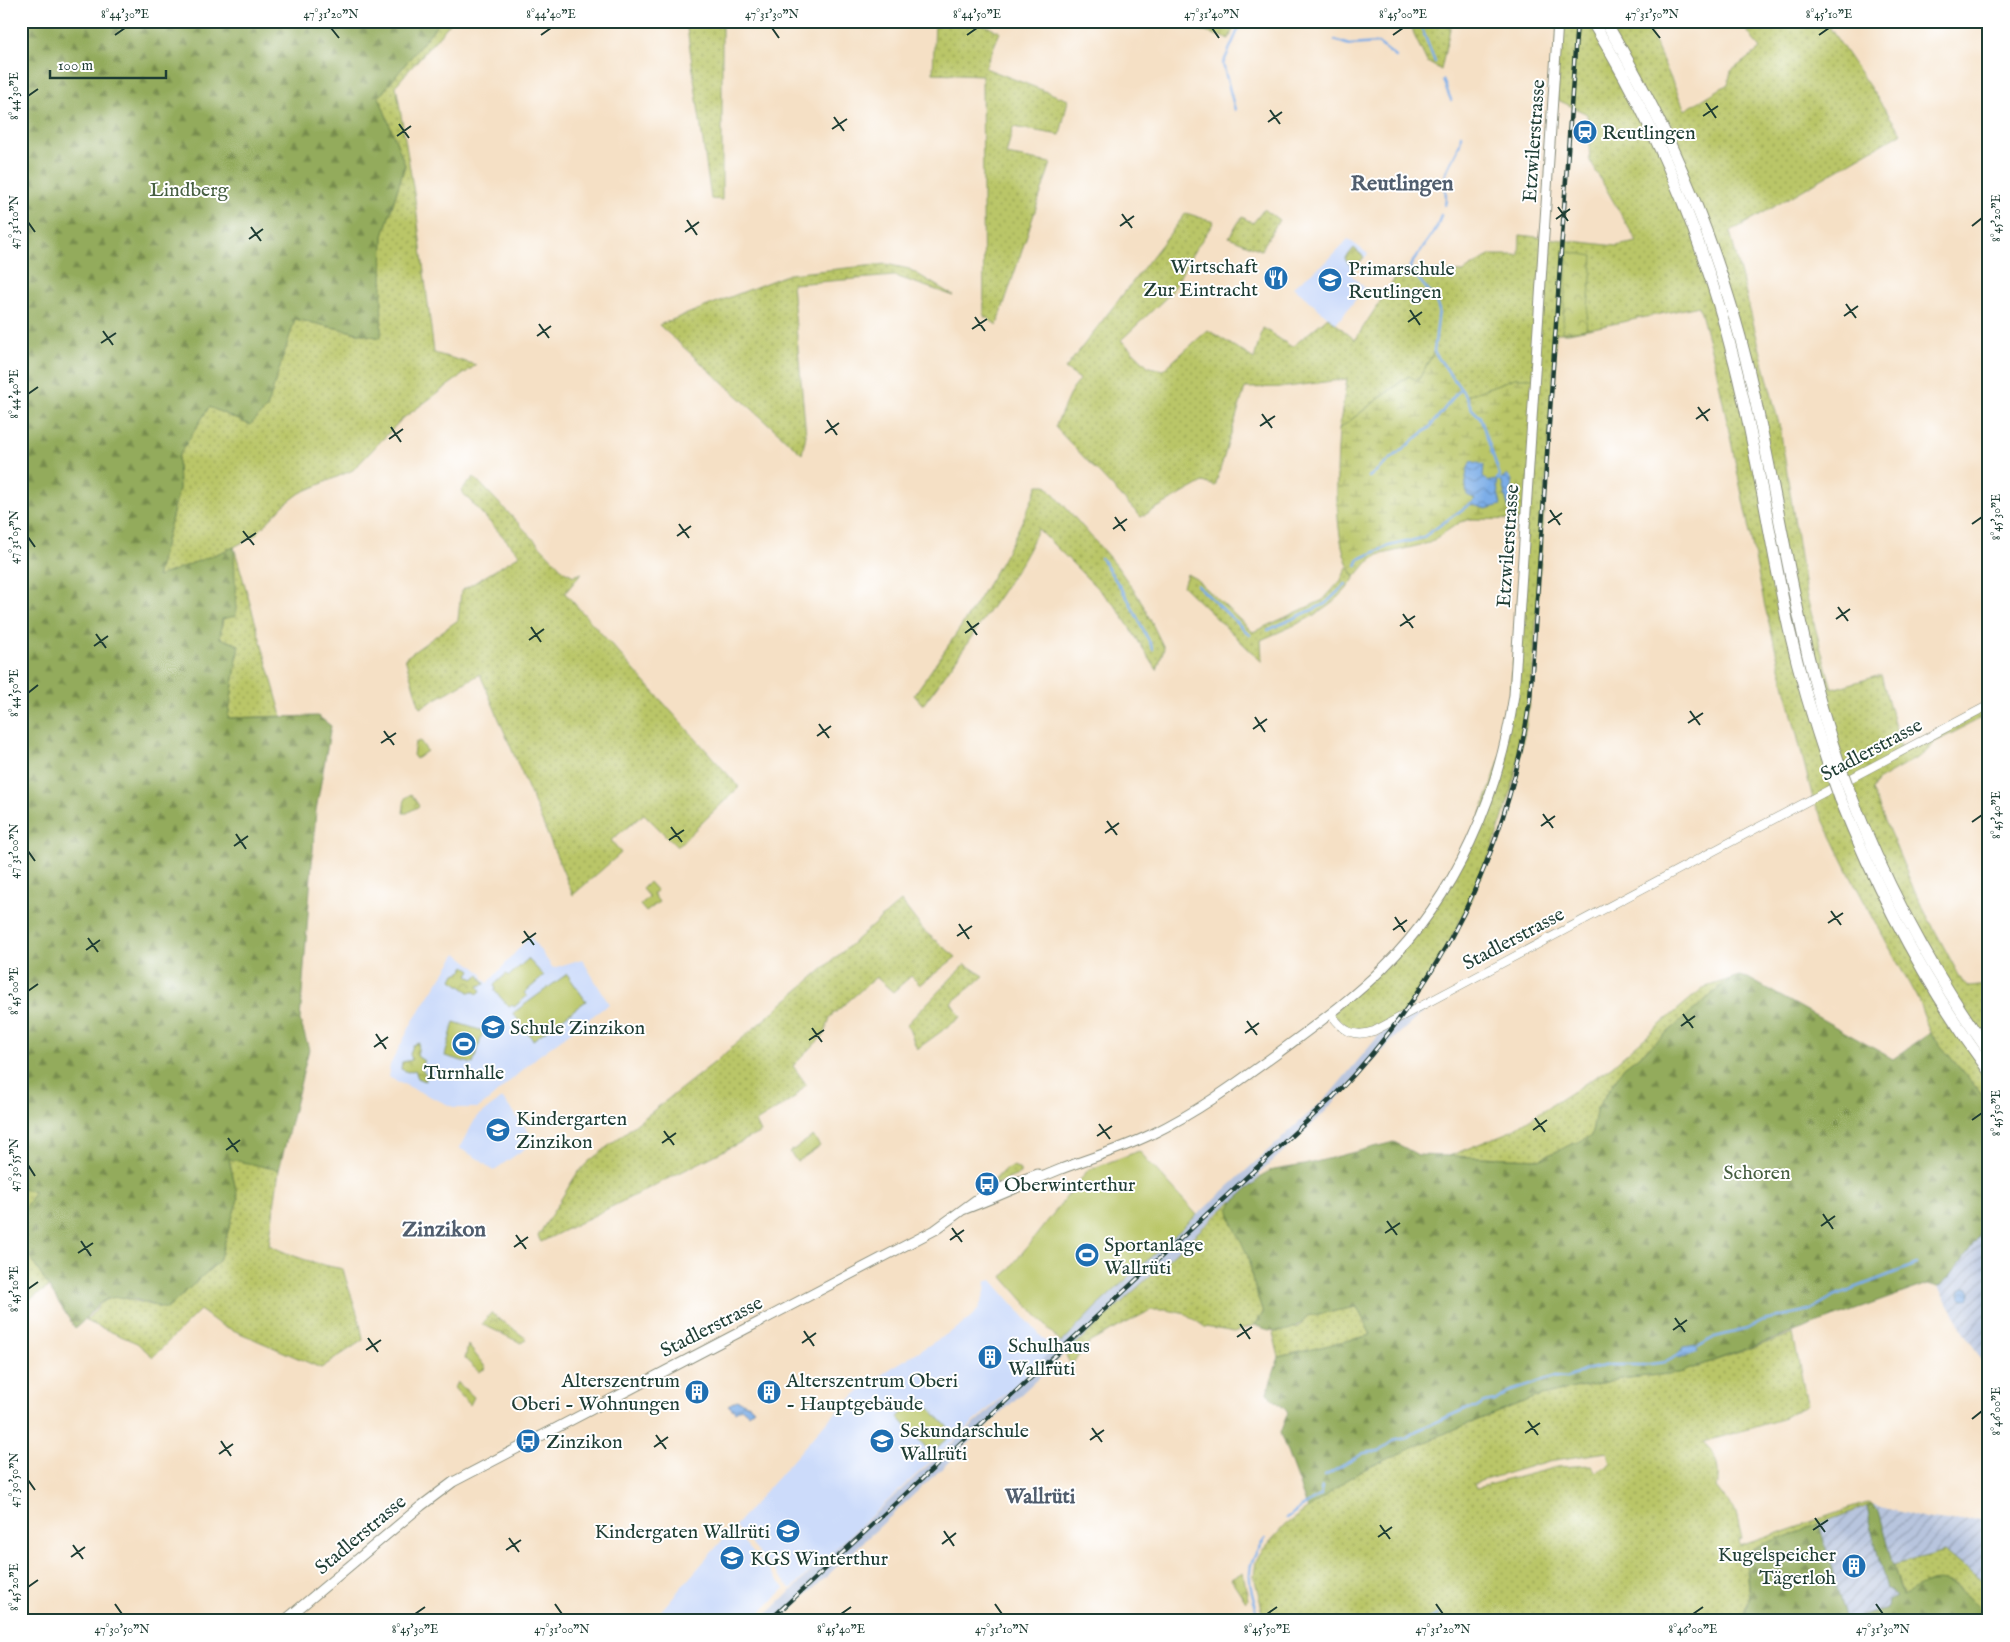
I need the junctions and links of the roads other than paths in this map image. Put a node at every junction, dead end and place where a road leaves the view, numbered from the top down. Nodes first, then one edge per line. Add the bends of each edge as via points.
1 (1558, 21) edge
2 (1592, 21) edge
3 (1605, 21) edge
4 (1989, 705) edge
5 (1835, 769) junction
6 (1845, 796) junction
7 (1331, 1014) junction
8 (1989, 1052) edge
9 (1989, 1071) edge
10 (284, 1621) edge

1 - 7 main road, Etzwilerstrasse via 1517,664 1506,742 1482,816 1442,892 1401,950
2 - 5 highway via 1658,143 1712,280 1739,382 1794,647
3 - 5 highway via 1646,92 1671,145 1725,285 1751,384 1803,638
4 - 7 street, Stadlerstrasse via 1374,1031 1351,1034 1339,1026
5 - 6 highway, bridge
6 - 8 highway via 1912,929 1948,992
6 - 9 highway via 1869,867 1901,931 1943,1005
7 - 10 main road, Stadlerstrasse via 1184,1118 1149,1136 965,1209 934,1230 453,1482

